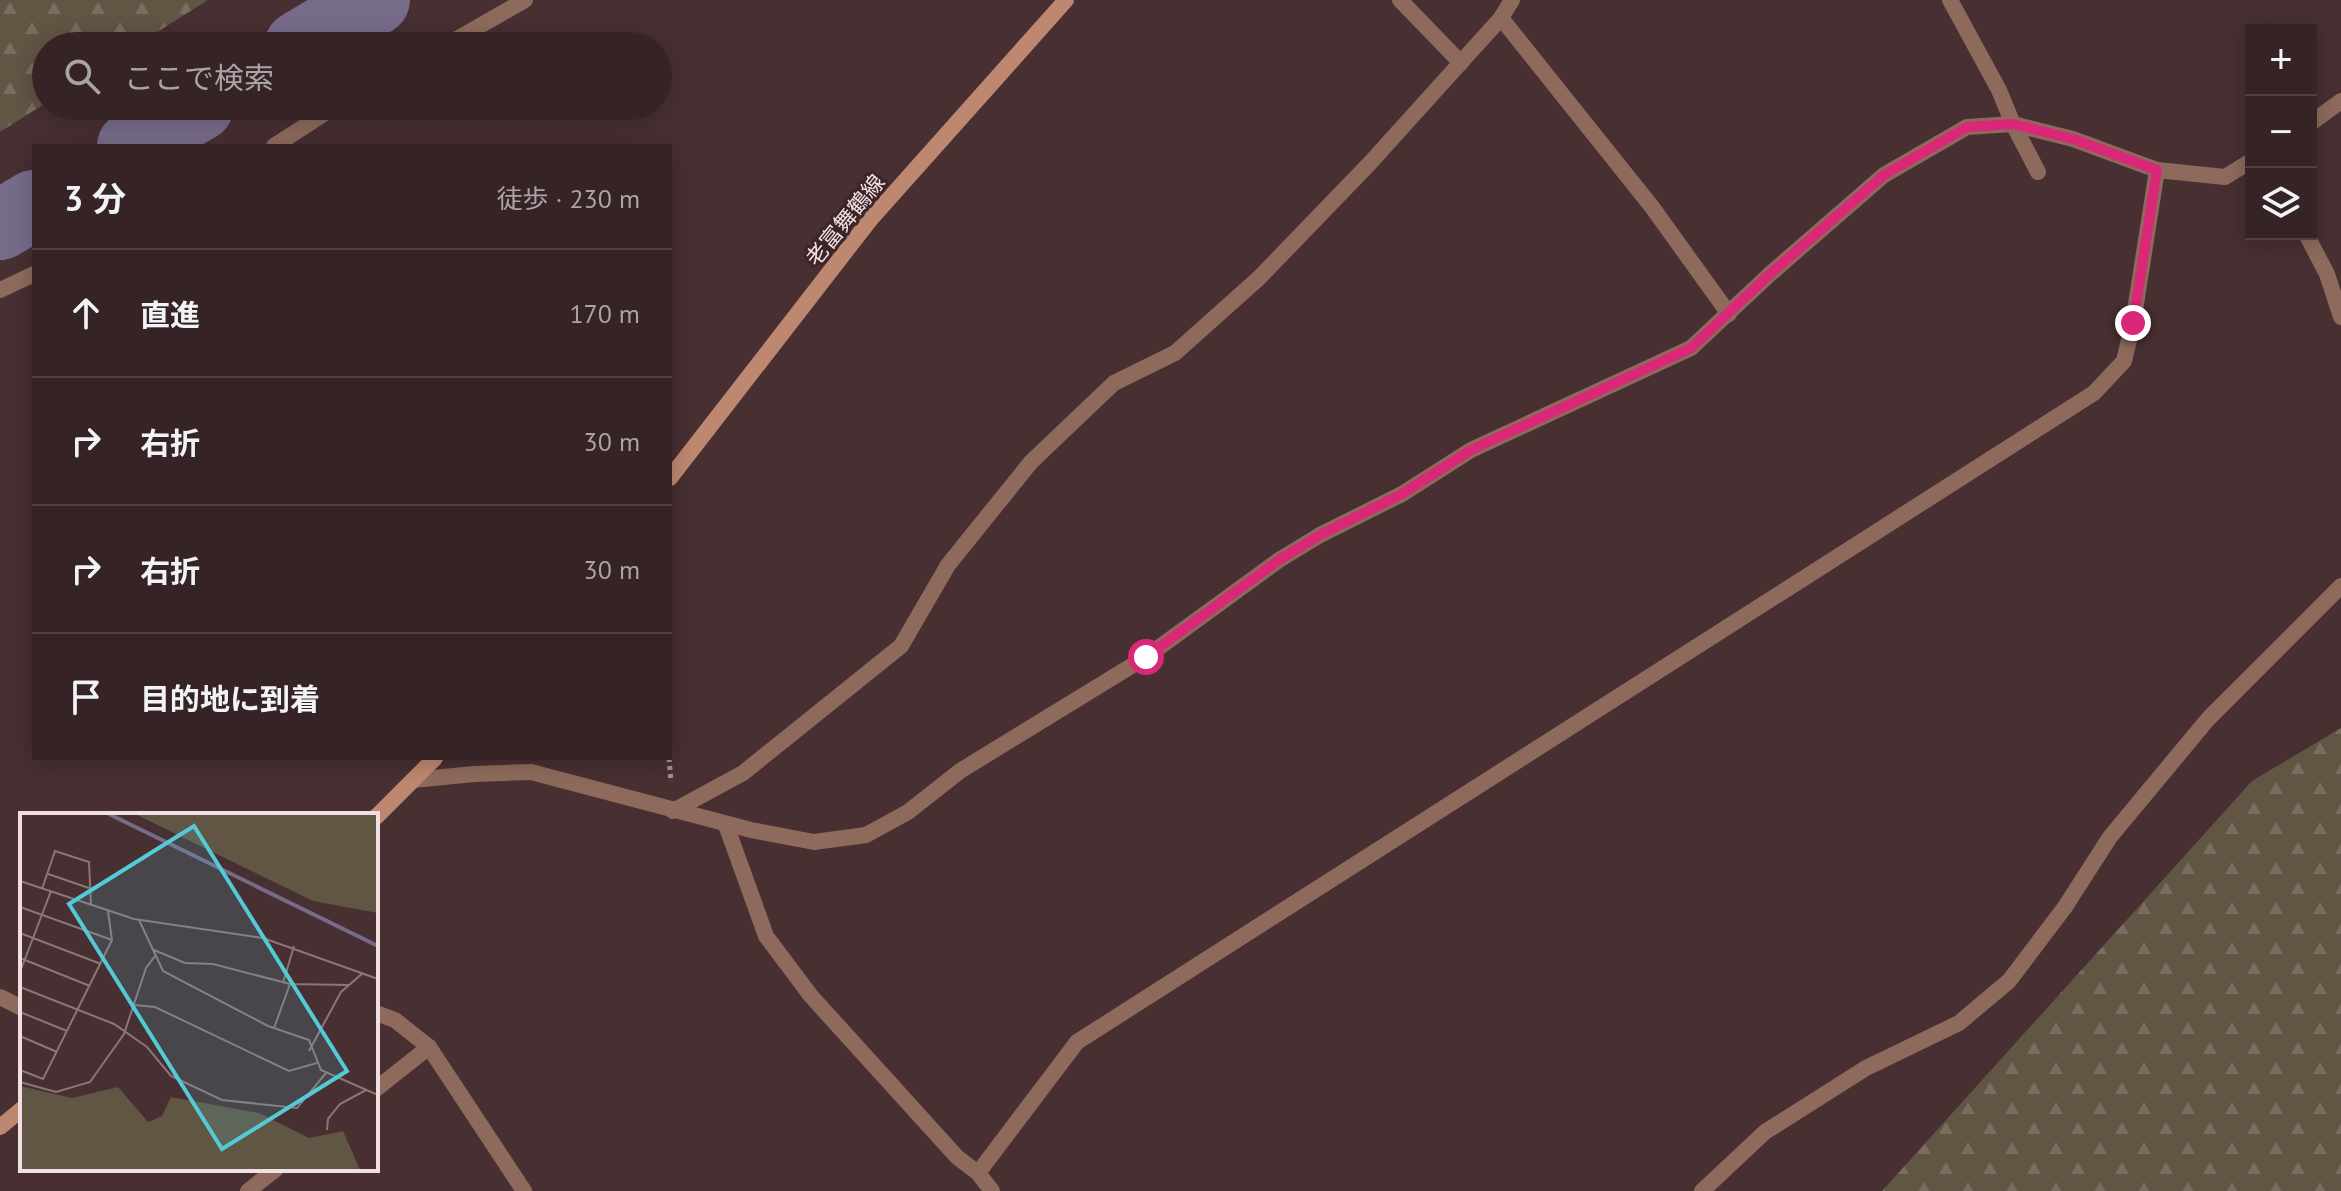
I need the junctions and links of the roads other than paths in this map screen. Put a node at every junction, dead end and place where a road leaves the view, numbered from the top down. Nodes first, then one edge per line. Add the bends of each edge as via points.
1 (525, 0) edge
2 (1066, 0) edge
3 (1400, 0) edge
4 (1512, 0) edge
5 (1950, 0) edge
6 (1501, 18) junction
7 (469, 32) edge
8 (1461, 63) junction
9 (2341, 101) edge
10 (2317, 119) edge
11 (314, 120) edge
12 (2013, 124) junction
13 (277, 144) edge
14 (2245, 165) edge
15 (2157, 170) junction
16 (2038, 172) dead end
17 (2309, 240) edge
18 (32, 275) edge
19 (0, 290) edge
20 (1729, 314) junction
21 (2341, 317) edge
22 (672, 475) edge
23 (2341, 586) edge
24 (433, 760) edge
25 (413, 780) junction
26 (673, 811) junction
27 (378, 815) edge
28 (726, 825) junction
29 (0, 997) edge
30 (20, 1007) edge
31 (378, 1014) edge
32 (429, 1047) junction
33 (378, 1087) edge
34 (20, 1111) edge
35 (0, 1127) edge
36 (273, 1171) edge
37 (978, 1173) junction
38 (248, 1191) edge
39 (524, 1191) edge
40 (992, 1191) edge
41 (1702, 1191) edge

1 - 7 street
2 - 22 main road, 老富舞鶴線 via 870,220
3 - 8 street
4 - 6 street
5 - 12 street
6 - 8 street
6 - 20 street via 1652,207
8 - 26 street via 1259,278 1175,353 1114,383 1031,462 948,565 901,646 743,773
9 - 10 street
11 - 13 street
12 - 15 street
12 - 16 street
12 - 20 street via 1967,127 1884,175
14 - 15 street via 2225,177
15 - 37 street via 2124,361 2094,393 1077,1042
17 - 21 street
18 - 19 street
20 - 28 street via 1691,348 1471,450 1402,494 1320,535 1146,657 866,835 814,842
23 - 41 street via 2208,719 2110,837 2009,981 1959,1023 1866,1068 1765,1132
24 - 25 main road
25 - 26 street via 531,772
25 - 27 main road
26 - 28 street
28 - 37 street via 766,936 811,996 957,1157
29 - 30 street
31 - 32 street via 395,1020
32 - 33 street
32 - 39 street
34 - 35 main road
36 - 38 street
37 - 40 street

